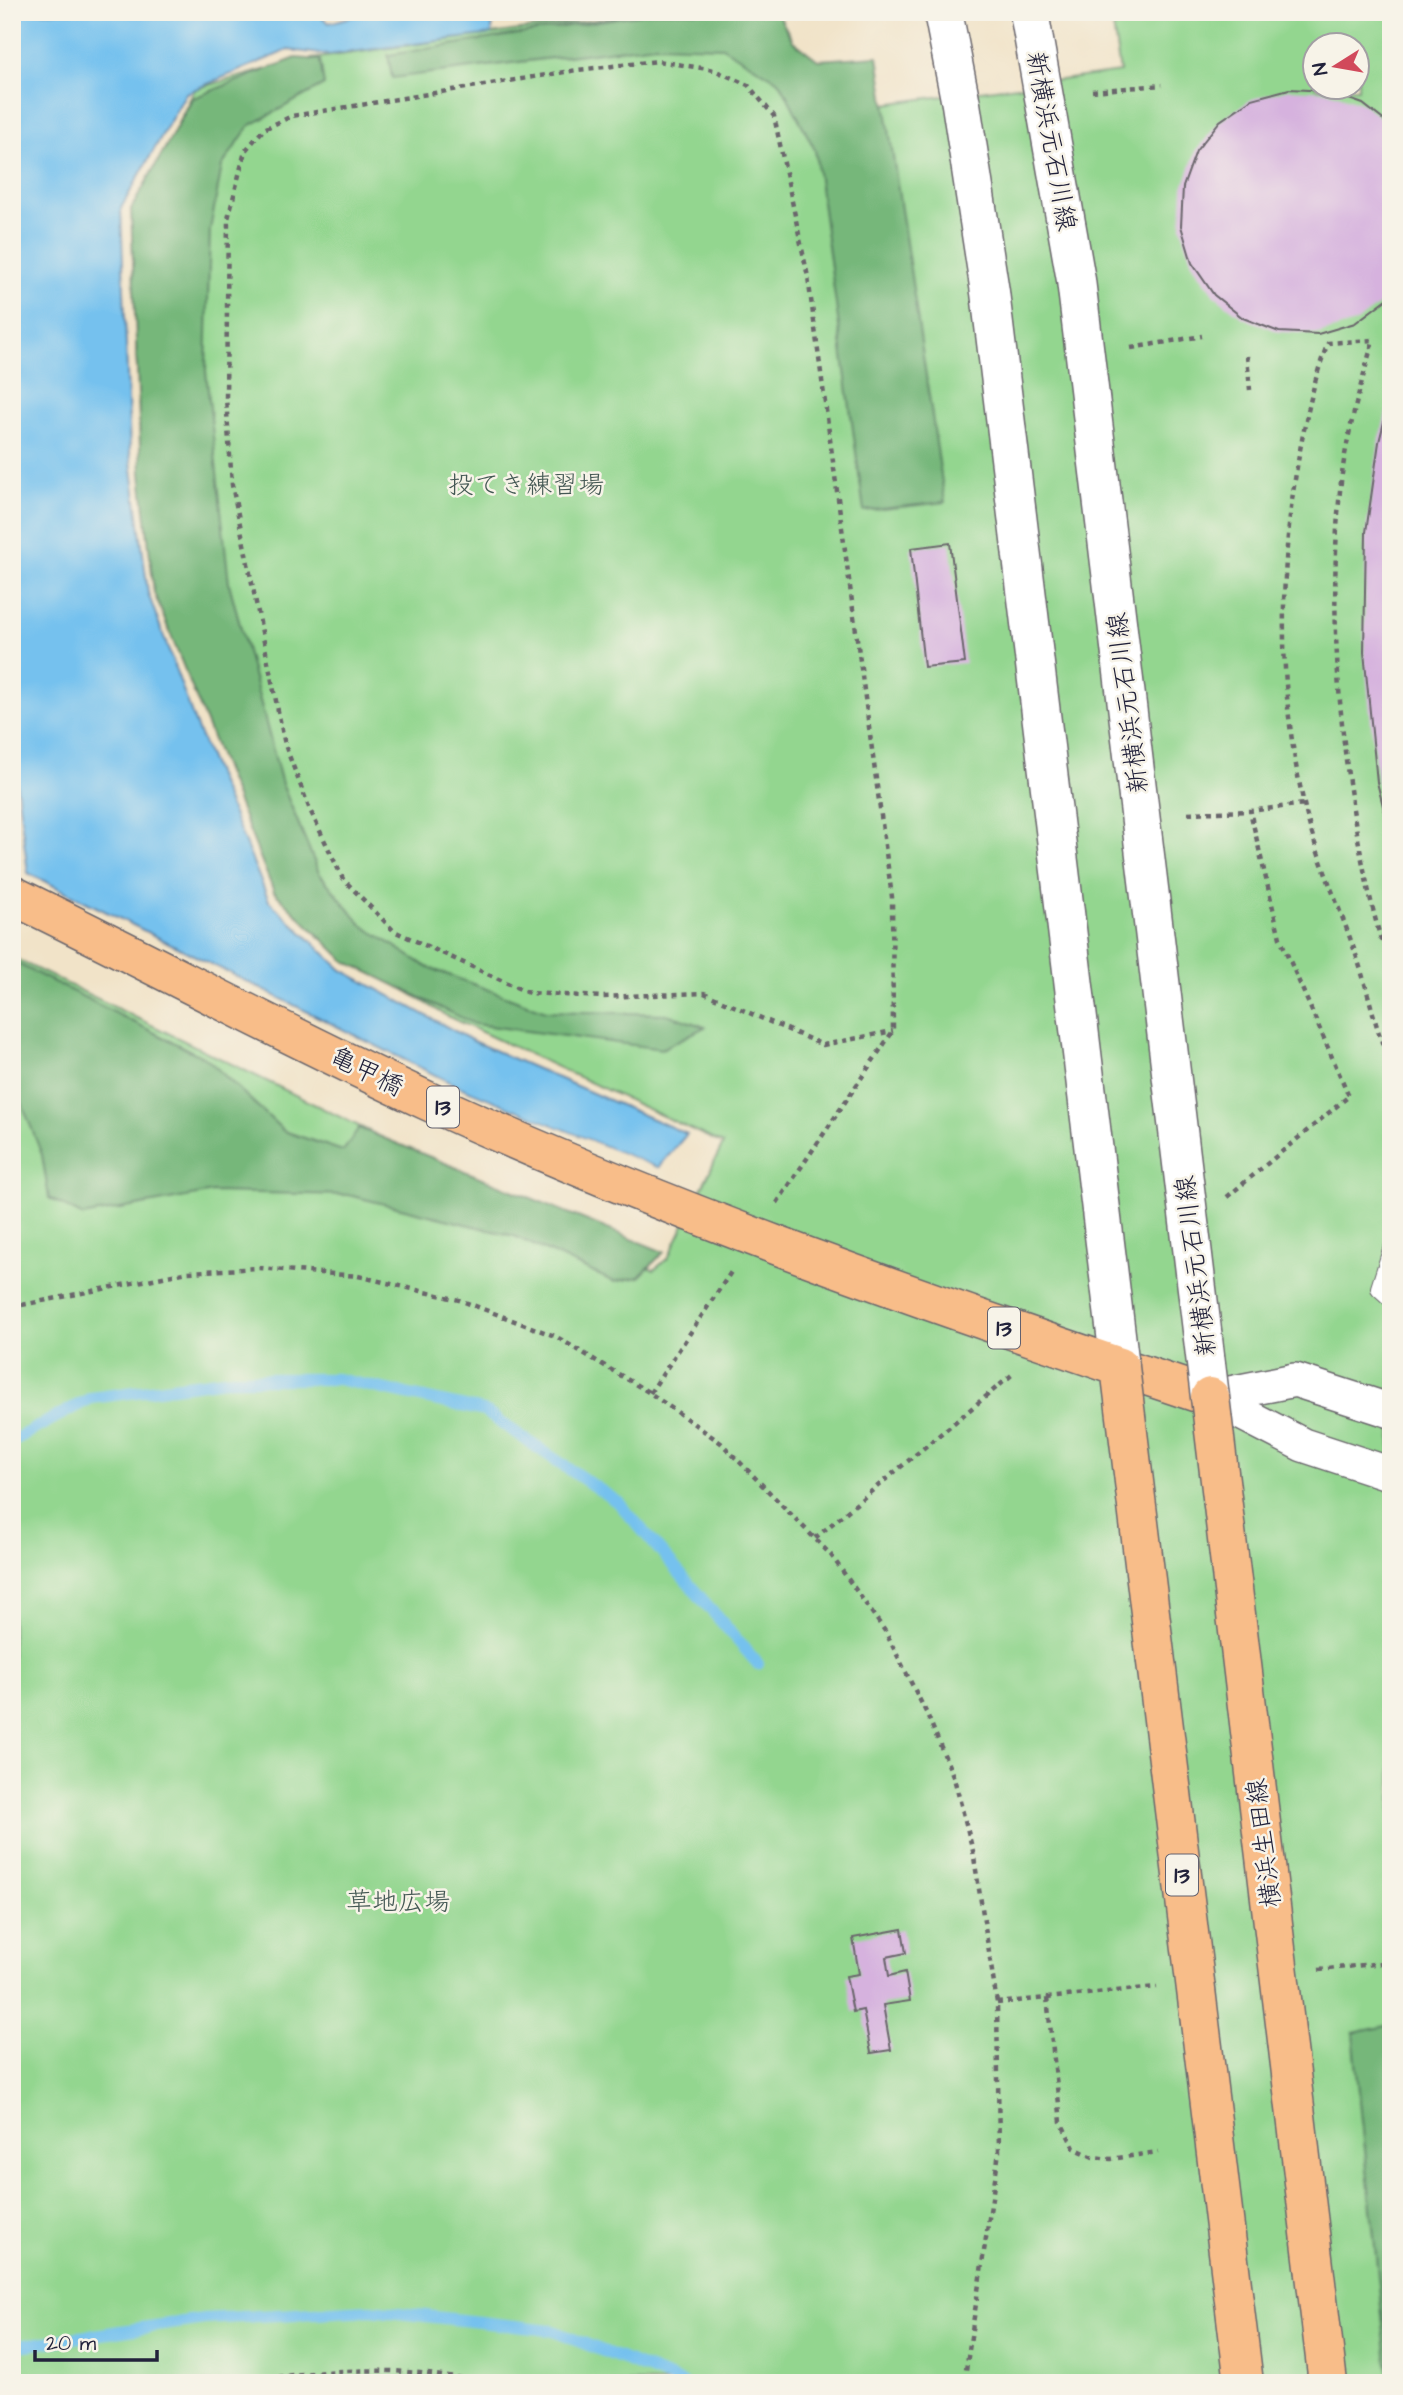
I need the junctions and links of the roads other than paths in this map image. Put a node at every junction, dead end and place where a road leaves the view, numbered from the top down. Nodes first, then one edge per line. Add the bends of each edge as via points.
1 (943, 12) edge
2 (1029, 12) edge
3 (12, 895) edge
4 (1391, 1250) edge
5 (1391, 1299) edge
6 (1120, 1367) junction
7 (1210, 1397) junction
8 (1391, 1411) edge
9 (1391, 1474) edge
10 (1244, 2383) edge
11 (1328, 2383) edge

1 - 6 street, bridge via 990,292
2 - 7 street, 新横浜元石川線, bridge via 1076,280
3 - 6 main road, 亀甲橋 / 13, bridge via 431,1102 760,1240 888,1289
4 - 5 lane via 1379,1288
6 - 7 main road, 13
6 - 10 main road, 13, bridge
7 - 8 street via 1295,1380
7 - 9 street via 1303,1445
7 - 11 main road, 横浜生田線, bridge

